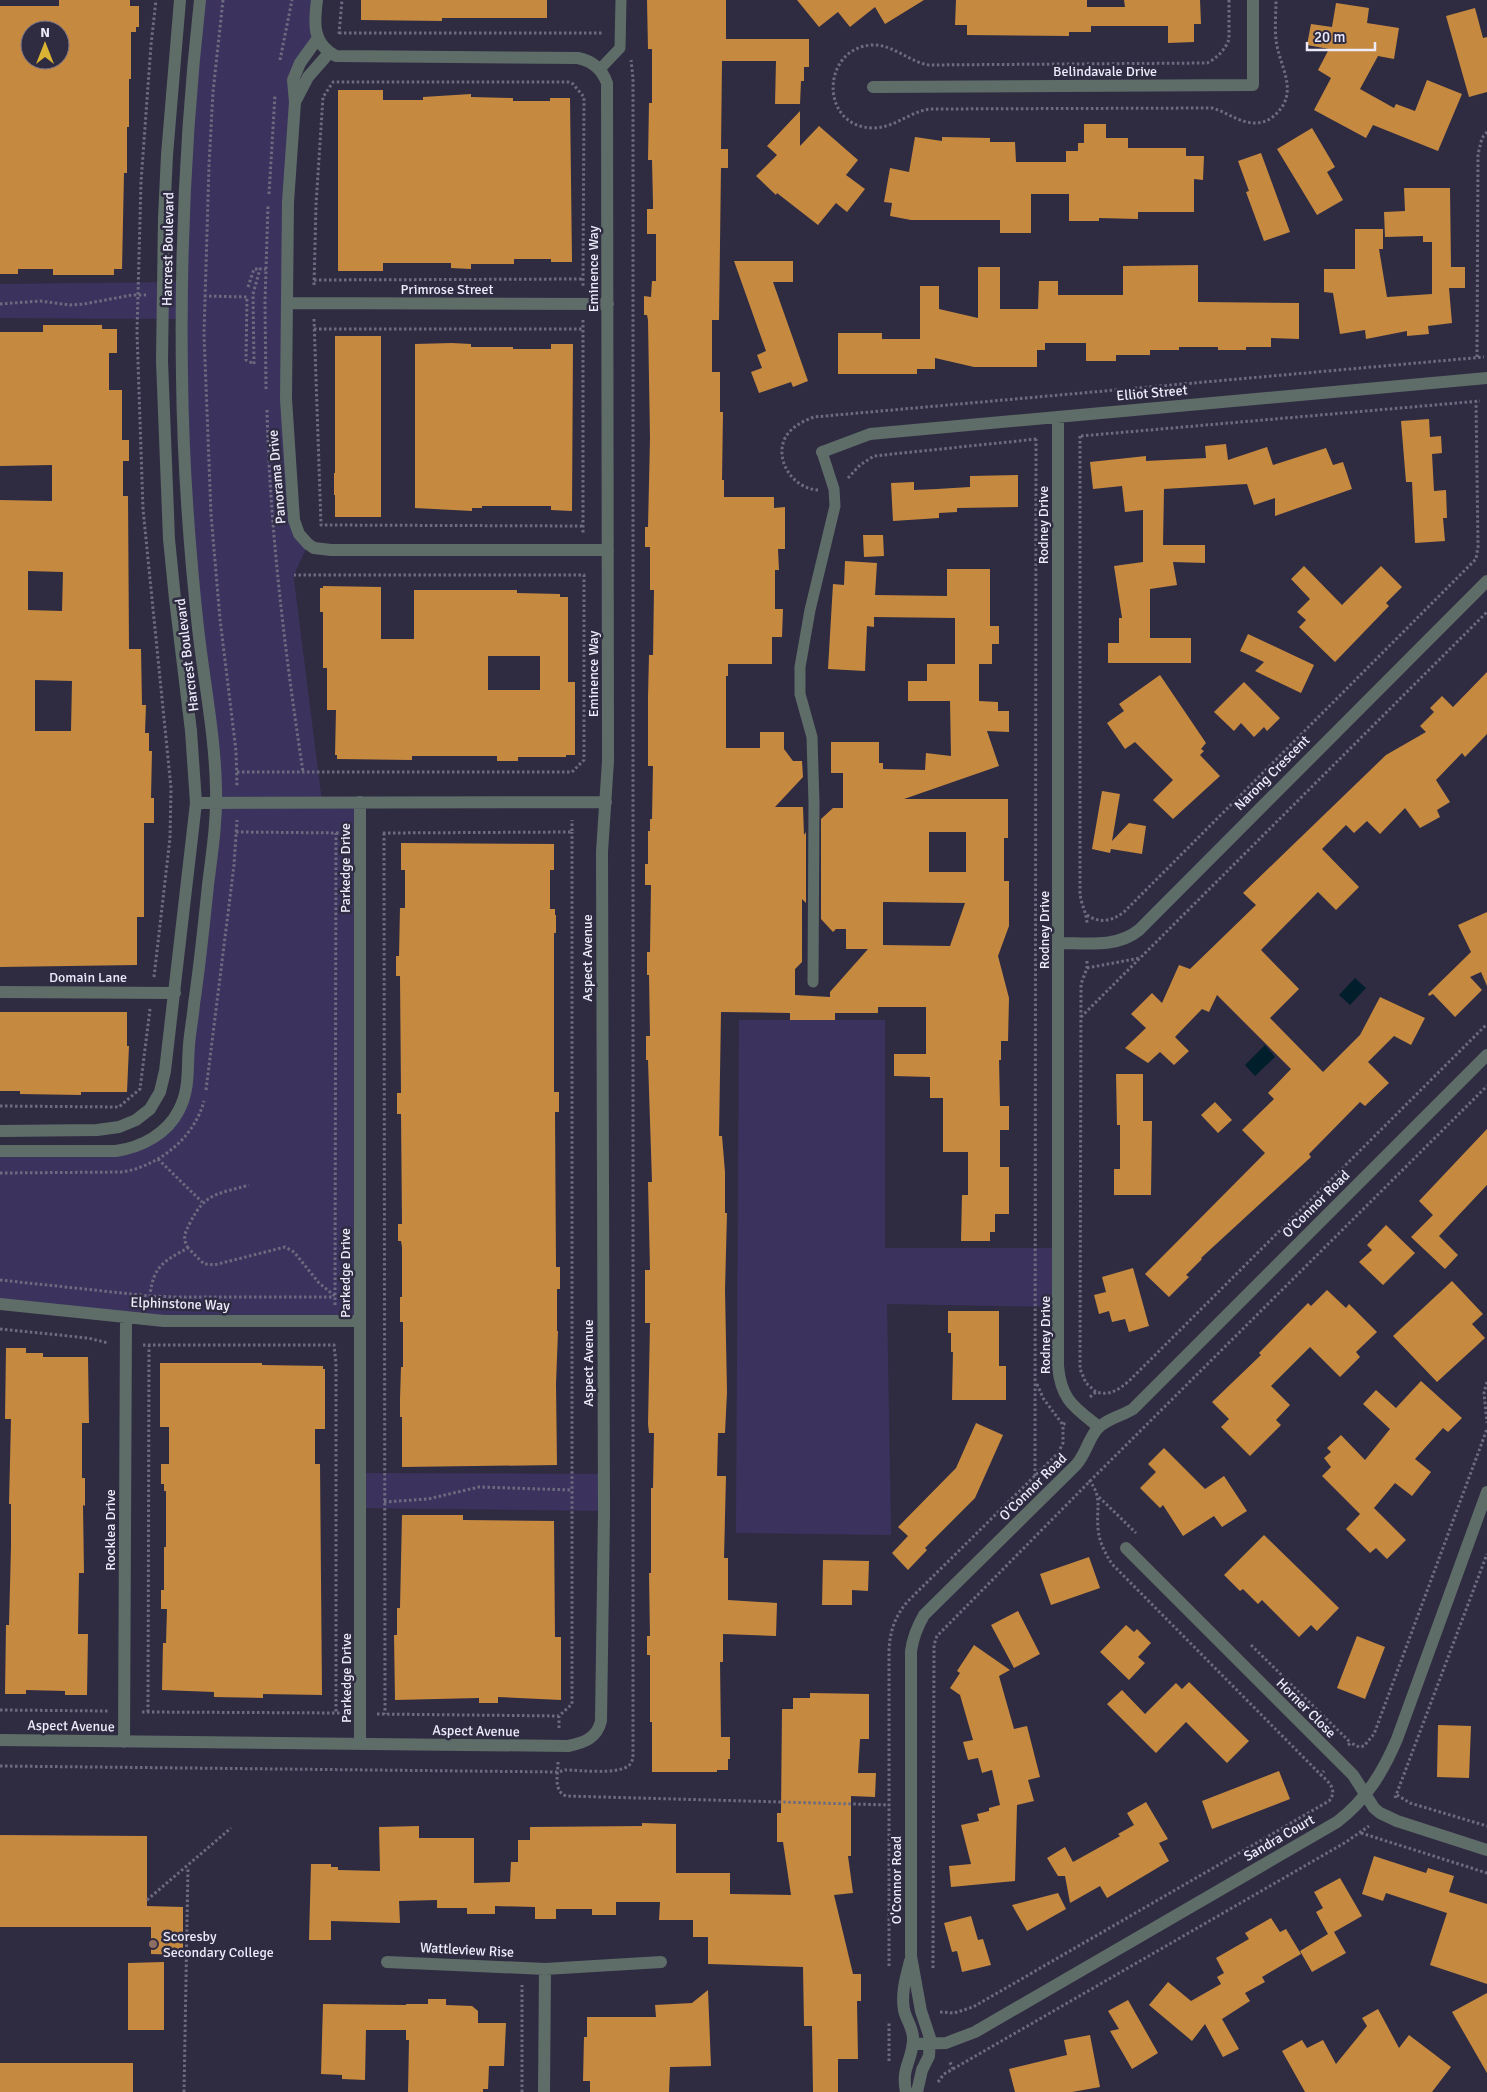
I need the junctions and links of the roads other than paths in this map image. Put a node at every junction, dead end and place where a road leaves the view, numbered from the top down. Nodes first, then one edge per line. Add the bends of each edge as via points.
1 (180, 0) edge
2 (200, 0) edge
3 (317, 0) edge
4 (621, 0) edge
5 (1253, 0) edge
6 (318, 38) junction
7 (329, 53) junction
8 (600, 69) junction
9 (873, 87) dead end
10 (295, 102) junction
11 (287, 303) junction
12 (608, 304) junction
13 (1487, 378) edge
14 (1058, 417) junction
15 (822, 452) joint
16 (608, 550) junction
17 (1487, 581) edge
18 (216, 802) junction
19 (360, 802) junction
20 (606, 802) junction
21 (196, 803) junction
22 (1059, 943) junction
23 (813, 982) dead end
24 (0, 992) edge
25 (175, 993) junction
26 (1487, 1055) edge
27 (0, 1131) edge
28 (0, 1151) edge
29 (0, 1304) edge
30 (126, 1318) junction
31 (360, 1321) junction
32 (1099, 1427) junction
33 (1487, 1492) edge
34 (1126, 1548) dead end
35 (0, 1740) edge
36 (124, 1742) junction
37 (360, 1744) junction
38 (1366, 1794) junction
39 (1487, 1850) edge
40 (911, 1956) junction
41 (387, 1962) dead end
42 (661, 1962) dead end
43 (545, 1969) junction
44 (930, 2043) junction
45 (913, 2044) junction
46 (544, 2092) edge
47 (906, 2092) edge
48 (917, 2092) edge

1 - 21 street, Harcrest Boulevard via 164,209 162,380 169,539
2 - 18 street, Harcrest Boulevard via 184,186 182,378 191,556
3 - 6 street via 314,22
4 - 8 lane via 618,50
5 - 9 street, Belindavale Drive via 1253,85
6 - 7 street
6 - 10 street, Panorama Drive via 294,75
7 - 8 street via 349,58 569,58 585,60
7 - 10 street, Panorama Drive via 308,77
8 - 12 street, Eminence Way via 608,90
10 - 11 street, Panorama Drive via 288,202
11 - 12 street, Primrose Street
11 - 16 street, Panorama Drive via 286,399 293,510 299,534 308,544 332,550
12 - 16 street, Eminence Way
13 - 14 street, Elliot Street
14 - 15 street, Elliot Street via 870,434
14 - 22 street, Rodney Drive
15 - 23 lane via 834,489 835,506 810,610 800,676 800,694 812,737
16 - 20 street, Eminence Way
17 - 22 street, Narong Crescent via 1132,936 1117,942
18 - 19 street
18 - 21 street
18 - 28 street, Harcrest Boulevard via 188,1081 174,1117 148,1142 128,1149
19 - 20 street
19 - 31 street, Parkedge Drive
20 - 37 street, Aspect Avenue via 602,852 604,1533 602,1712 599,1729 587,1740 568,1746
21 - 25 street, Harcrest Boulevard
22 - 32 street, Rodney Drive via 1059,1371 1061,1385 1070,1402
24 - 25 street, Domain Lane
25 - 27 street, Harcrest Boulevard via 165,1071 160,1092 150,1109 118,1128
26 - 32 street, O'Connor Road via 1133,1409
29 - 30 street, Elphinstone Way
30 - 31 street, Elphinstone Way via 164,1321
30 - 36 street, Rocklea Drive
31 - 37 street, Parkedge Drive
32 - 40 street, O'Connor Road via 1076,1465 924,1615 914,1632 911,1651
33 - 38 street, Sandra Court via 1397,1739
34 - 38 street, Horner Close via 1353,1775
35 - 36 street, Aspect Avenue
36 - 37 street, Aspect Avenue
38 - 39 street, Horner Close via 1374,1808 1389,1818
38 - 44 street, Sandra Court via 1337,1822 976,2032 954,2041
40 - 44 street, O'Connor Road
40 - 45 street, O'Connor Road via 903,1998
41 - 43 street, Wattleview Rise
42 - 43 street, Wattleview Rise
43 - 46 street
44 - 45 street, Sandra Court
44 - 48 street
45 - 47 street, O'Connor Road via 904,2074

